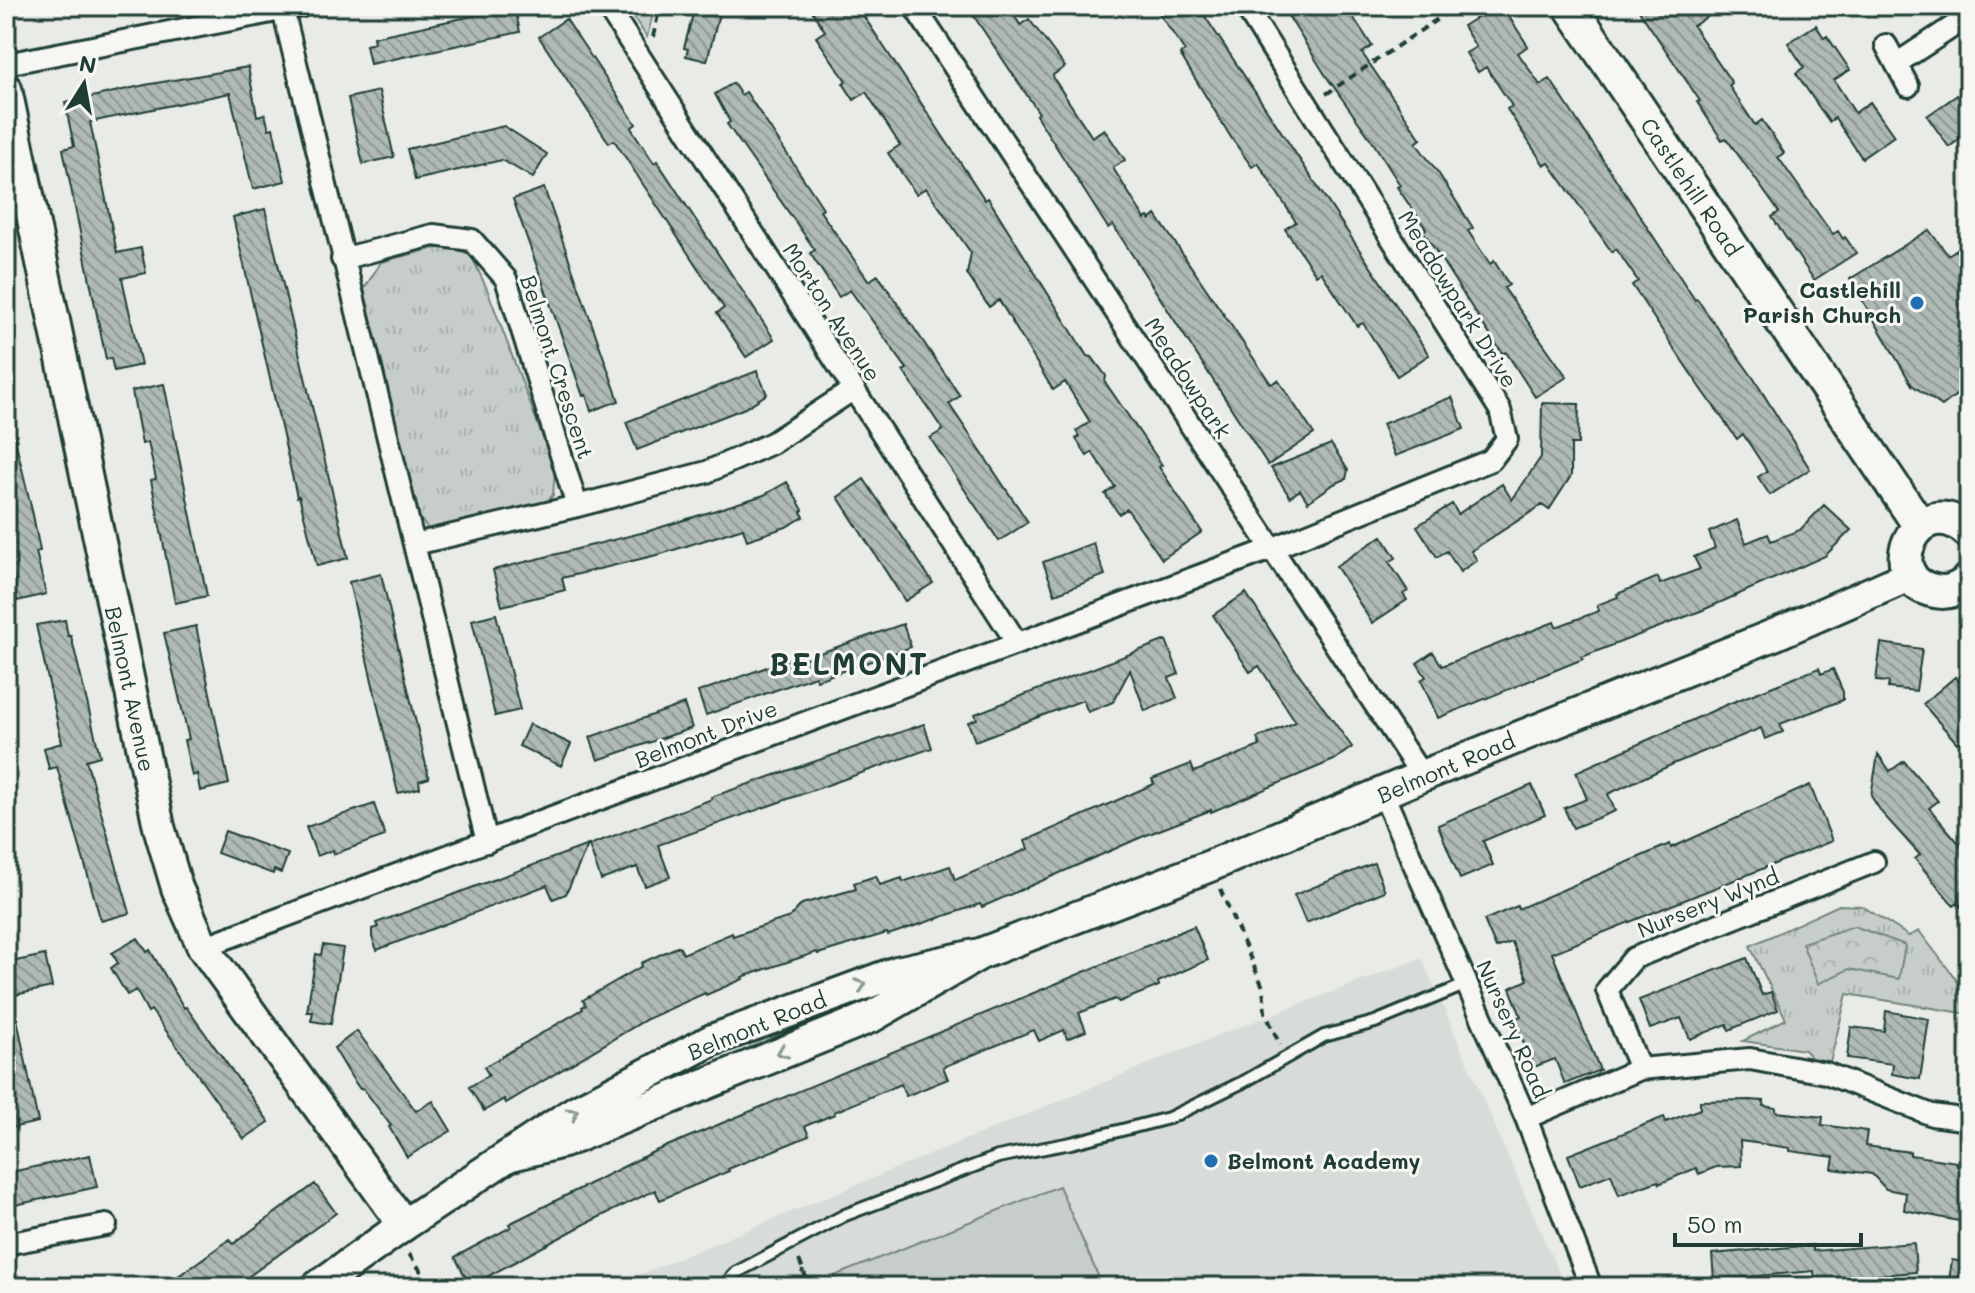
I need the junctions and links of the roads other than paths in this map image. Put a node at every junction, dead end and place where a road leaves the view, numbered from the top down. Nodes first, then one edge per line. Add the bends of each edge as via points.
1 (607, 6) edge
2 (914, 6) edge
3 (1245, 6) edge
4 (1570, 6) edge
5 (293, 8) edge
6 (1969, 16) edge
7 (1886, 45) dead end
8 (6, 64) edge
9 (1896, 64) junction
10 (1908, 86) dead end
11 (6, 89) edge
12 (342, 259) junction
13 (854, 389) junction
14 (577, 506) junction
15 (1920, 526) junction
16 (1968, 530) edge
17 (415, 544) junction
18 (1271, 549) junction
19 (1911, 575) junction
20 (1965, 591) edge
21 (1017, 643) junction
22 (1422, 776) junction
23 (1383, 794) junction
24 (487, 842) junction
25 (1874, 862) dead end
26 (203, 947) junction
27 (1467, 984) junction
28 (1640, 1069) junction
29 (1526, 1118) junction
30 (1969, 1120) edge
31 (106, 1225) dead end
32 (399, 1229) junction
33 (6, 1244) edge
34 (317, 1287) edge
35 (723, 1287) edge
36 (1591, 1287) edge

1 - 13 street, Morton Avenue
2 - 18 street, Meadowpark
3 - 18 street, Meadowpark Drive via 1500,410 1507,439 1491,460
4 - 15 main road, Castlehill Road
5 - 8 street
5 - 12 street
6 - 9 street
7 - 9 street
9 - 10 street
11 - 26 street, Belmont Avenue via 159,827 177,888
12 - 14 street, Belmont Crescent via 433,235 472,240 506,279
12 - 17 street
13 - 14 street via 772,443 707,472
13 - 21 street, Morton Avenue
14 - 17 street
15 - 16 main road via 1939,519
15 - 19 main road via 1906,549
17 - 24 street
18 - 21 street, Belmont Drive
18 - 22 street, Meadowpark
19 - 20 main road via 1936,592
19 - 22 street, Belmont Road
21 - 24 street, Belmont Drive
22 - 23 street, Belmont Road
23 - 27 street, Nursery Road
23 - 32 street, Belmont Road via 980,954 897,972 712,1040 576,1111
24 - 26 street, Belmont Drive
25 - 28 street, Nursery Wynd via 1634,958 1607,990
26 - 32 street, Belmont Avenue
27 - 29 street, Nursery Road
27 - 35 lane via 1375,1022 1324,1036 1169,1118 998,1157 845,1215 737,1272
28 - 29 street
28 - 30 street via 1750,1059 1826,1073 1932,1115
29 - 36 street, Nursery Road
31 - 33 street
32 - 34 street, Belmont Road

